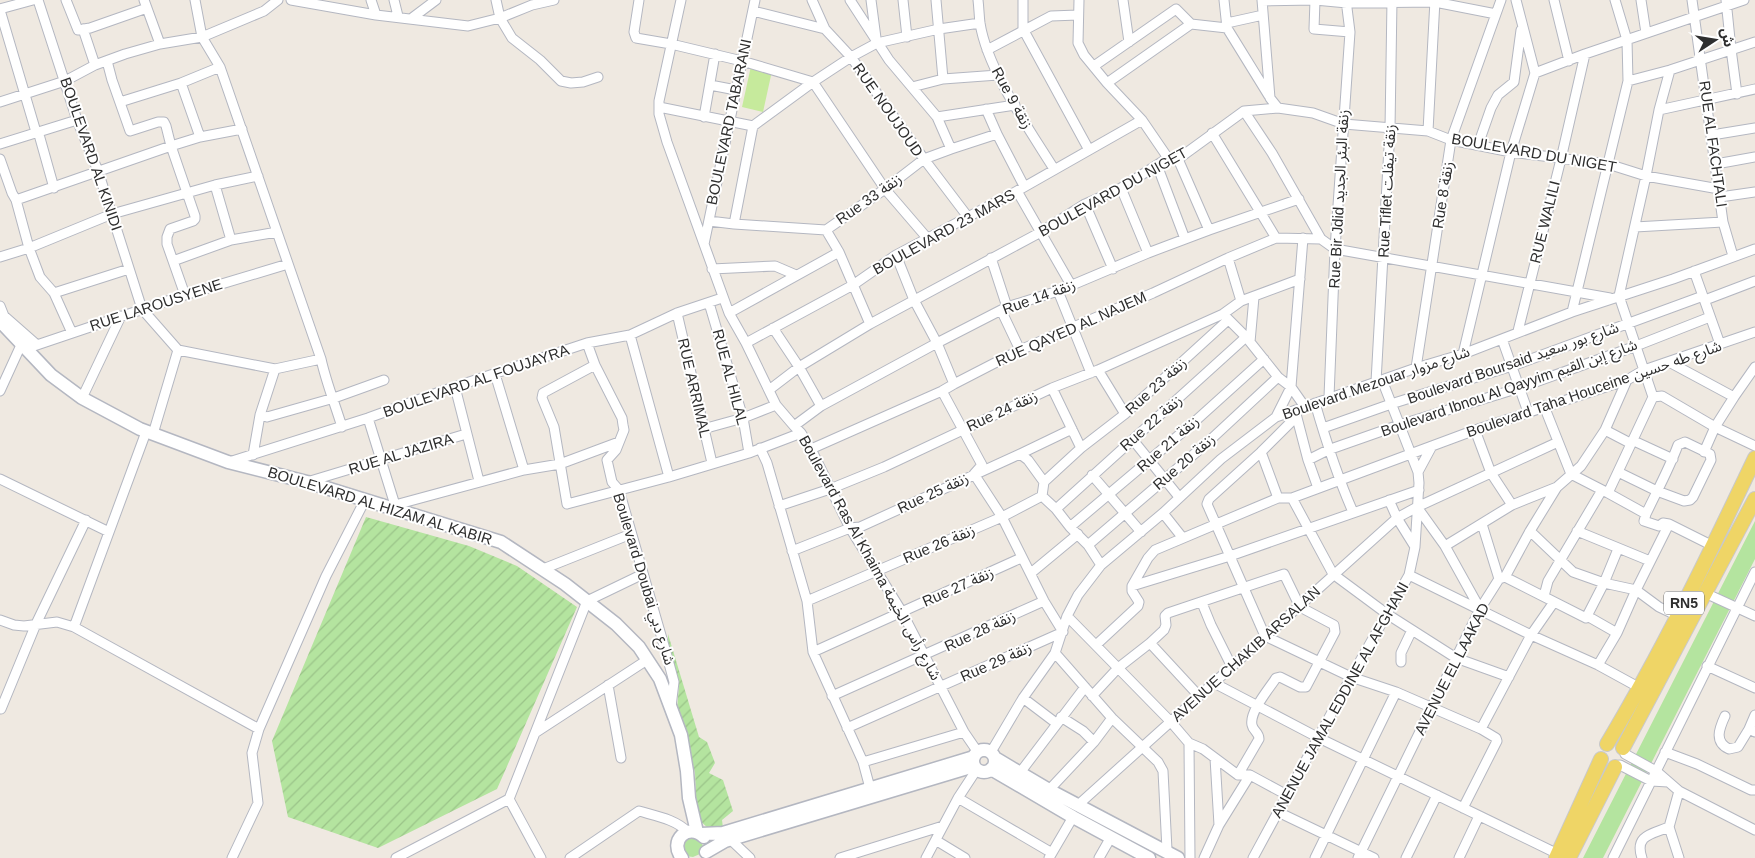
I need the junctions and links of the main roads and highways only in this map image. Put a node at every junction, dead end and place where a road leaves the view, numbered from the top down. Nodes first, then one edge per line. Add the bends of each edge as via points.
1 (0, 321) edge
2 (1755, 458) edge
3 (1755, 499) edge
4 (1607, 744) junction
5 (1621, 758) junction
6 (1601, 759) junction
7 (992, 760) junction
8 (976, 761) junction
9 (1075, 811) junction
10 (690, 832) junction
11 (704, 855) edge
12 (1561, 857) edge
13 (682, 858) edge
14 (1149, 858) edge
15 (1178, 858) edge

1 - 10 main road, BOULEVARD AL HIZAM AL KABIR via 28,346 51,375 102,410 150,433 228,462 395,507 501,542 587,601 633,641 660,679 681,735 687,771
2 - 4 main road, RN5 via 1678,616
3 - 5 main road, RN5
4 - 5 main road via 1618,743
4 - 6 main road, RN5 via 1601,752
5 - 6 main road via 1608,766
5 - 12 main road, RN5
6 - 12 main road, RN5
7 - 8 main road via 984,749
7 - 8 main road via 985,772
7 - 9 main road
7 - 9 main road via 1049,790
8 - 10 main road via 870,788 723,834
8 - 11 main road via 725,841
9 - 14 main road via 1111,837
9 - 15 main road
10 - 11 main road via 707,842
10 - 13 main road via 677,846

